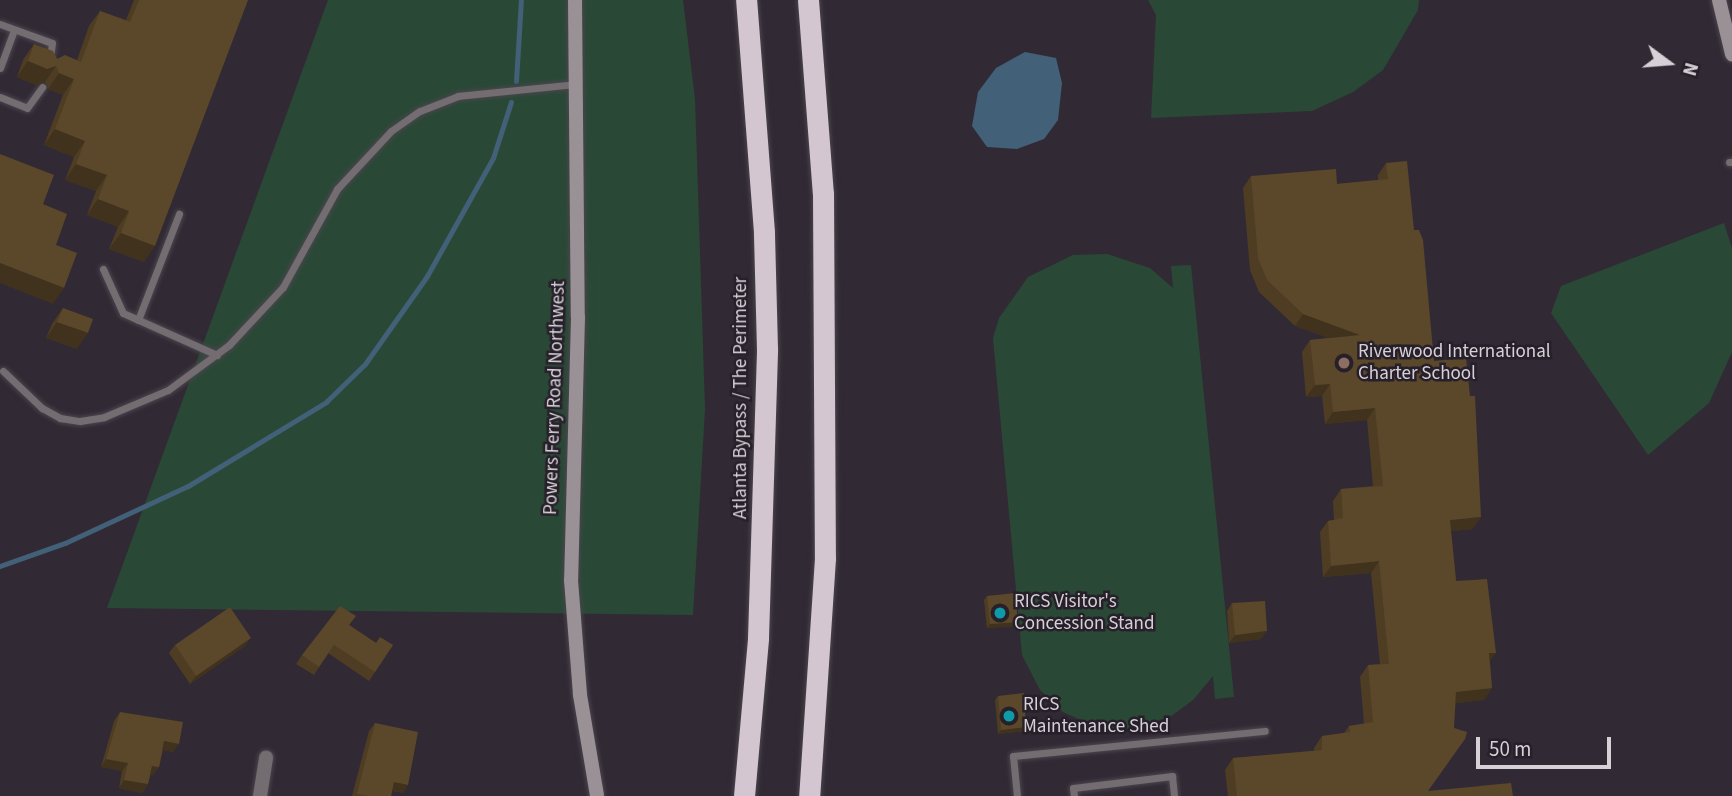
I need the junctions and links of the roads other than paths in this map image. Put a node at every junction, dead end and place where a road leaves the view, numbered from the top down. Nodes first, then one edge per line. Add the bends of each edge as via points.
1 (575, 0) edge
2 (746, 0) edge
3 (808, 0) edge
4 (1719, 0) edge
5 (0, 24) edge
6 (14, 30) junction
7 (1732, 54) edge
8 (0, 68) edge
9 (48, 69) edge
10 (576, 84) junction
11 (42, 87) dead end
12 (0, 97) edge
13 (178, 214) dead end
14 (103, 269) dead end
15 (138, 320) junction
16 (217, 355) junction
17 (3, 371) dead end
18 (1265, 731) dead end
19 (266, 757) dead end
20 (260, 796) edge
21 (597, 796) edge
22 (744, 796) edge
23 (809, 796) edge
24 (1017, 796) edge
25 (1074, 796) edge
26 (1174, 796) edge

1 - 10 street, Powers Ferry Road Northwest
2 - 22 highway, Atlanta Bypass / The Perimeter via 764,232 767,363 758,638
3 - 23 highway via 823,193 825,531
4 - 7 street
5 - 6 lane
6 - 8 lane
6 - 9 lane via 52,43
10 - 16 lane via 458,96 420,111 391,131 337,189 283,287
10 - 21 street, Powers Ferry Road Northwest via 578,317 571,580 580,695
11 - 12 lane via 27,108
13 - 15 lane
14 - 15 lane via 123,313
15 - 16 lane
16 - 17 lane via 168,390 104,417 80,421 60,418 42,408
18 - 24 lane via 1013,756
19 - 20 street
25 - 26 lane via 1073,788 1172,776

